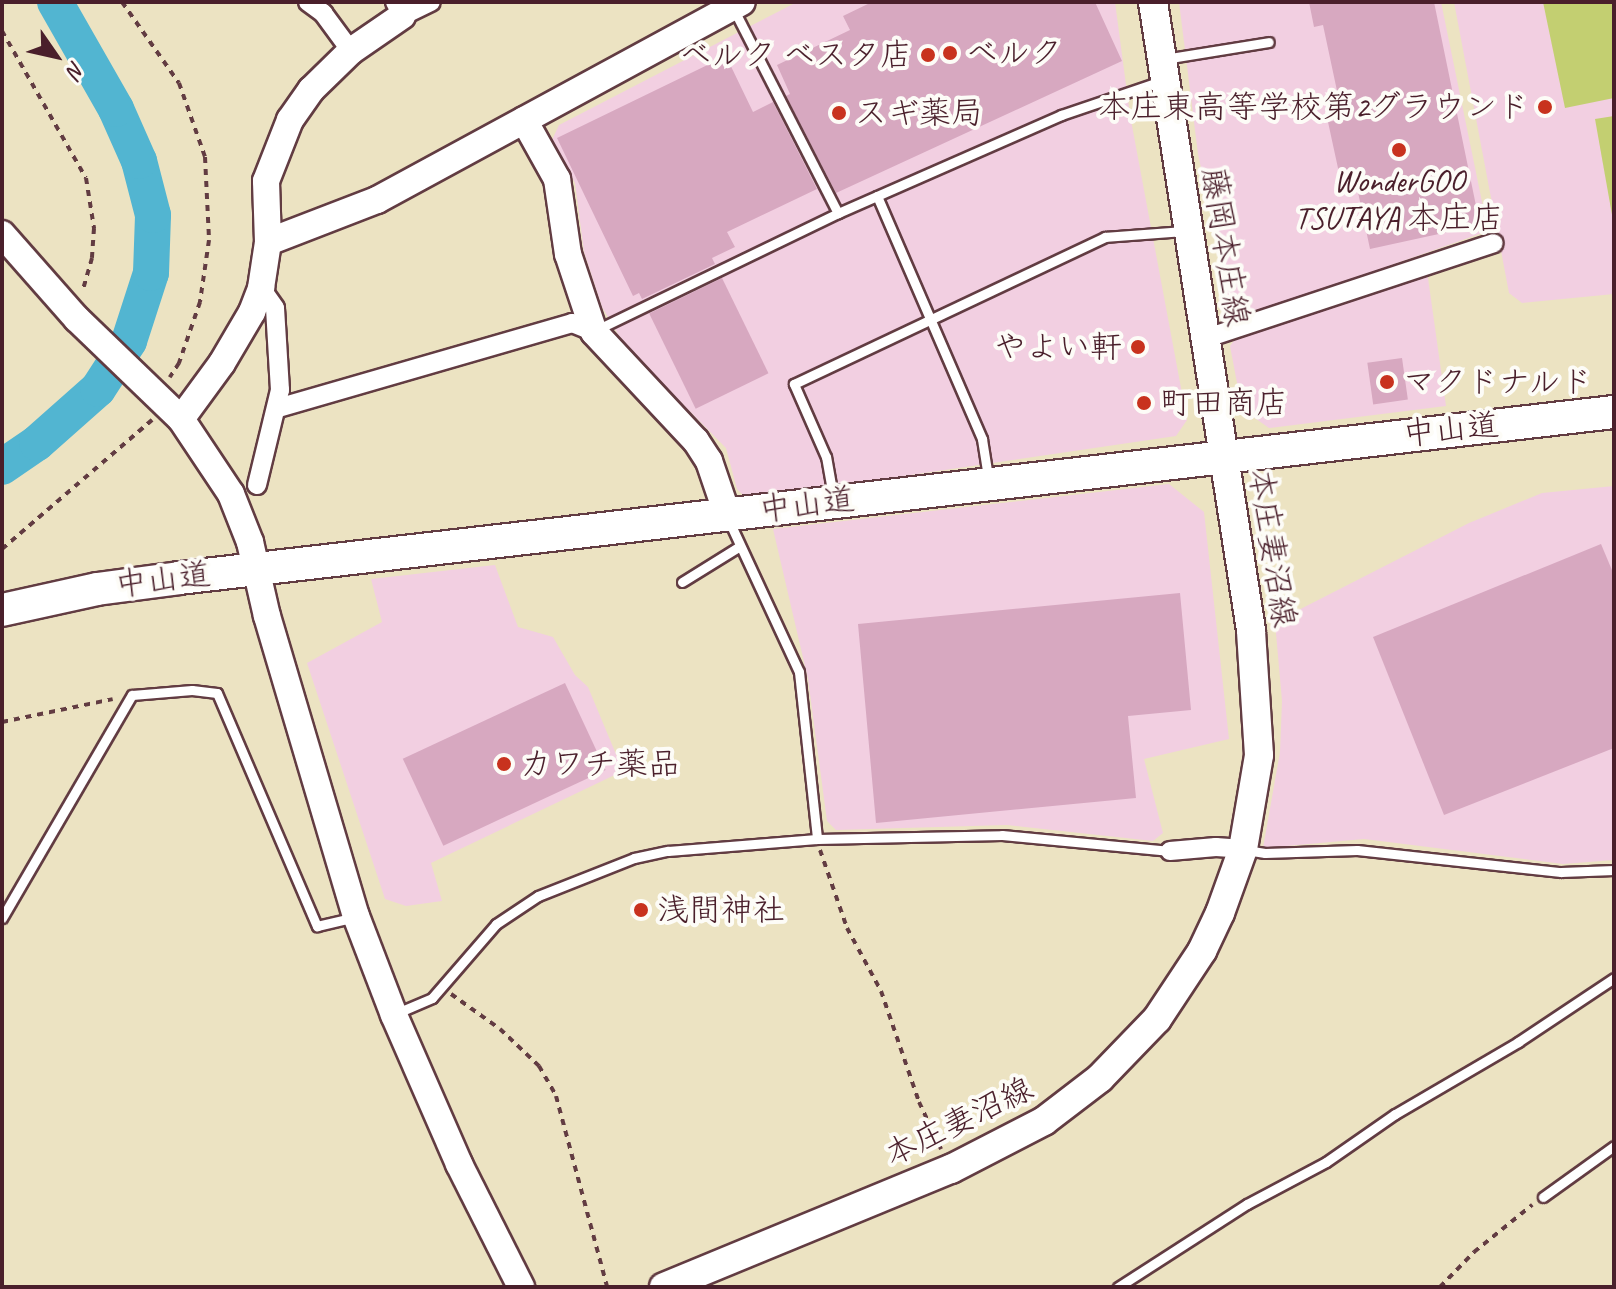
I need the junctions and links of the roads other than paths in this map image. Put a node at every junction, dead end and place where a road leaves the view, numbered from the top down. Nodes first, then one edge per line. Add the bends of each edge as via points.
1 (308, 2) edge
2 (431, 2) edge
3 (1153, 2) edge
4 (738, 4) edge
5 (399, 9) edge
6 (1269, 42) dead end
7 (351, 51) junction
8 (1162, 70) junction
9 (524, 120) junction
10 (877, 196) junction
11 (838, 213) junction
12 (1187, 230) junction
13 (2, 234) edge
14 (268, 242) junction
15 (1494, 243) dead end
16 (261, 288) junction
17 (932, 319) junction
18 (594, 332) junction
19 (1204, 339) junction
20 (168, 407) junction
21 (278, 408) junction
22 (1614, 412) edge
23 (1223, 455) junction
24 (989, 483) junction
25 (257, 485) dead end
26 (834, 501) junction
27 (727, 514) junction
28 (740, 546) junction
29 (256, 569) junction
30 (682, 582) dead end
31 (2, 610) edge
32 (817, 839) junction
33 (1243, 849) junction
34 (1170, 851) joint
35 (1614, 870) edge
36 (356, 916) junction
37 (2, 918) edge
38 (1614, 978) edge
39 (394, 1015) junction
40 (1614, 1146) edge
41 (1543, 1197) road end
42 (521, 1287) edge
43 (664, 1287) edge
44 (1118, 1287) edge

1 - 7 street via 323,13
2 - 5 street
3 - 8 main road, 藤岡本庄線
4 - 9 street
4 - 11 lane
5 - 7 street
6 - 8 lane
7 - 14 street via 311,90 276,150 266,181
8 - 10 lane
8 - 12 main road, 藤岡本庄線
9 - 14 street via 377,200
9 - 18 street via 557,179 568,254
10 - 11 lane
10 - 17 lane
11 - 18 lane
12 - 17 lane via 1105,237
12 - 19 main road, 藤岡本庄線
13 - 20 street via 74,315
14 - 16 street
15 - 19 street
16 - 20 street via 241,334
16 - 21 street via 275,308
17 - 24 lane via 982,439
17 - 26 lane via 794,384 826,457
18 - 21 street via 572,323
18 - 27 street via 696,441 709,461
19 - 23 main road, 藤岡本庄線
20 - 29 street via 231,494
21 - 25 street
22 - 23 highway, 中山道
23 - 24 highway, 中山道
23 - 33 main road, 本庄妻沼線 via 1251,630 1259,755
24 - 26 highway, 中山道
26 - 27 highway, 中山道
27 - 28 lane
27 - 29 highway, 中山道
28 - 30 lane
28 - 32 lane via 799,672
29 - 31 highway, 中山道 via 97,589
29 - 36 street
32 - 34 lane via 1002,835
32 - 39 lane via 668,851 634,858 538,896 496,924 432,998
33 - 34 street
33 - 35 lane via 1357,850 1561,872
33 - 43 main road, 本庄妻沼線 via 1202,951 1157,1019 1128,1053 1044,1121 951,1169
36 - 37 lane via 317,926 217,693 159,691 132,695
36 - 39 street
38 - 44 lane
39 - 42 street via 459,1164
40 - 41 lane

